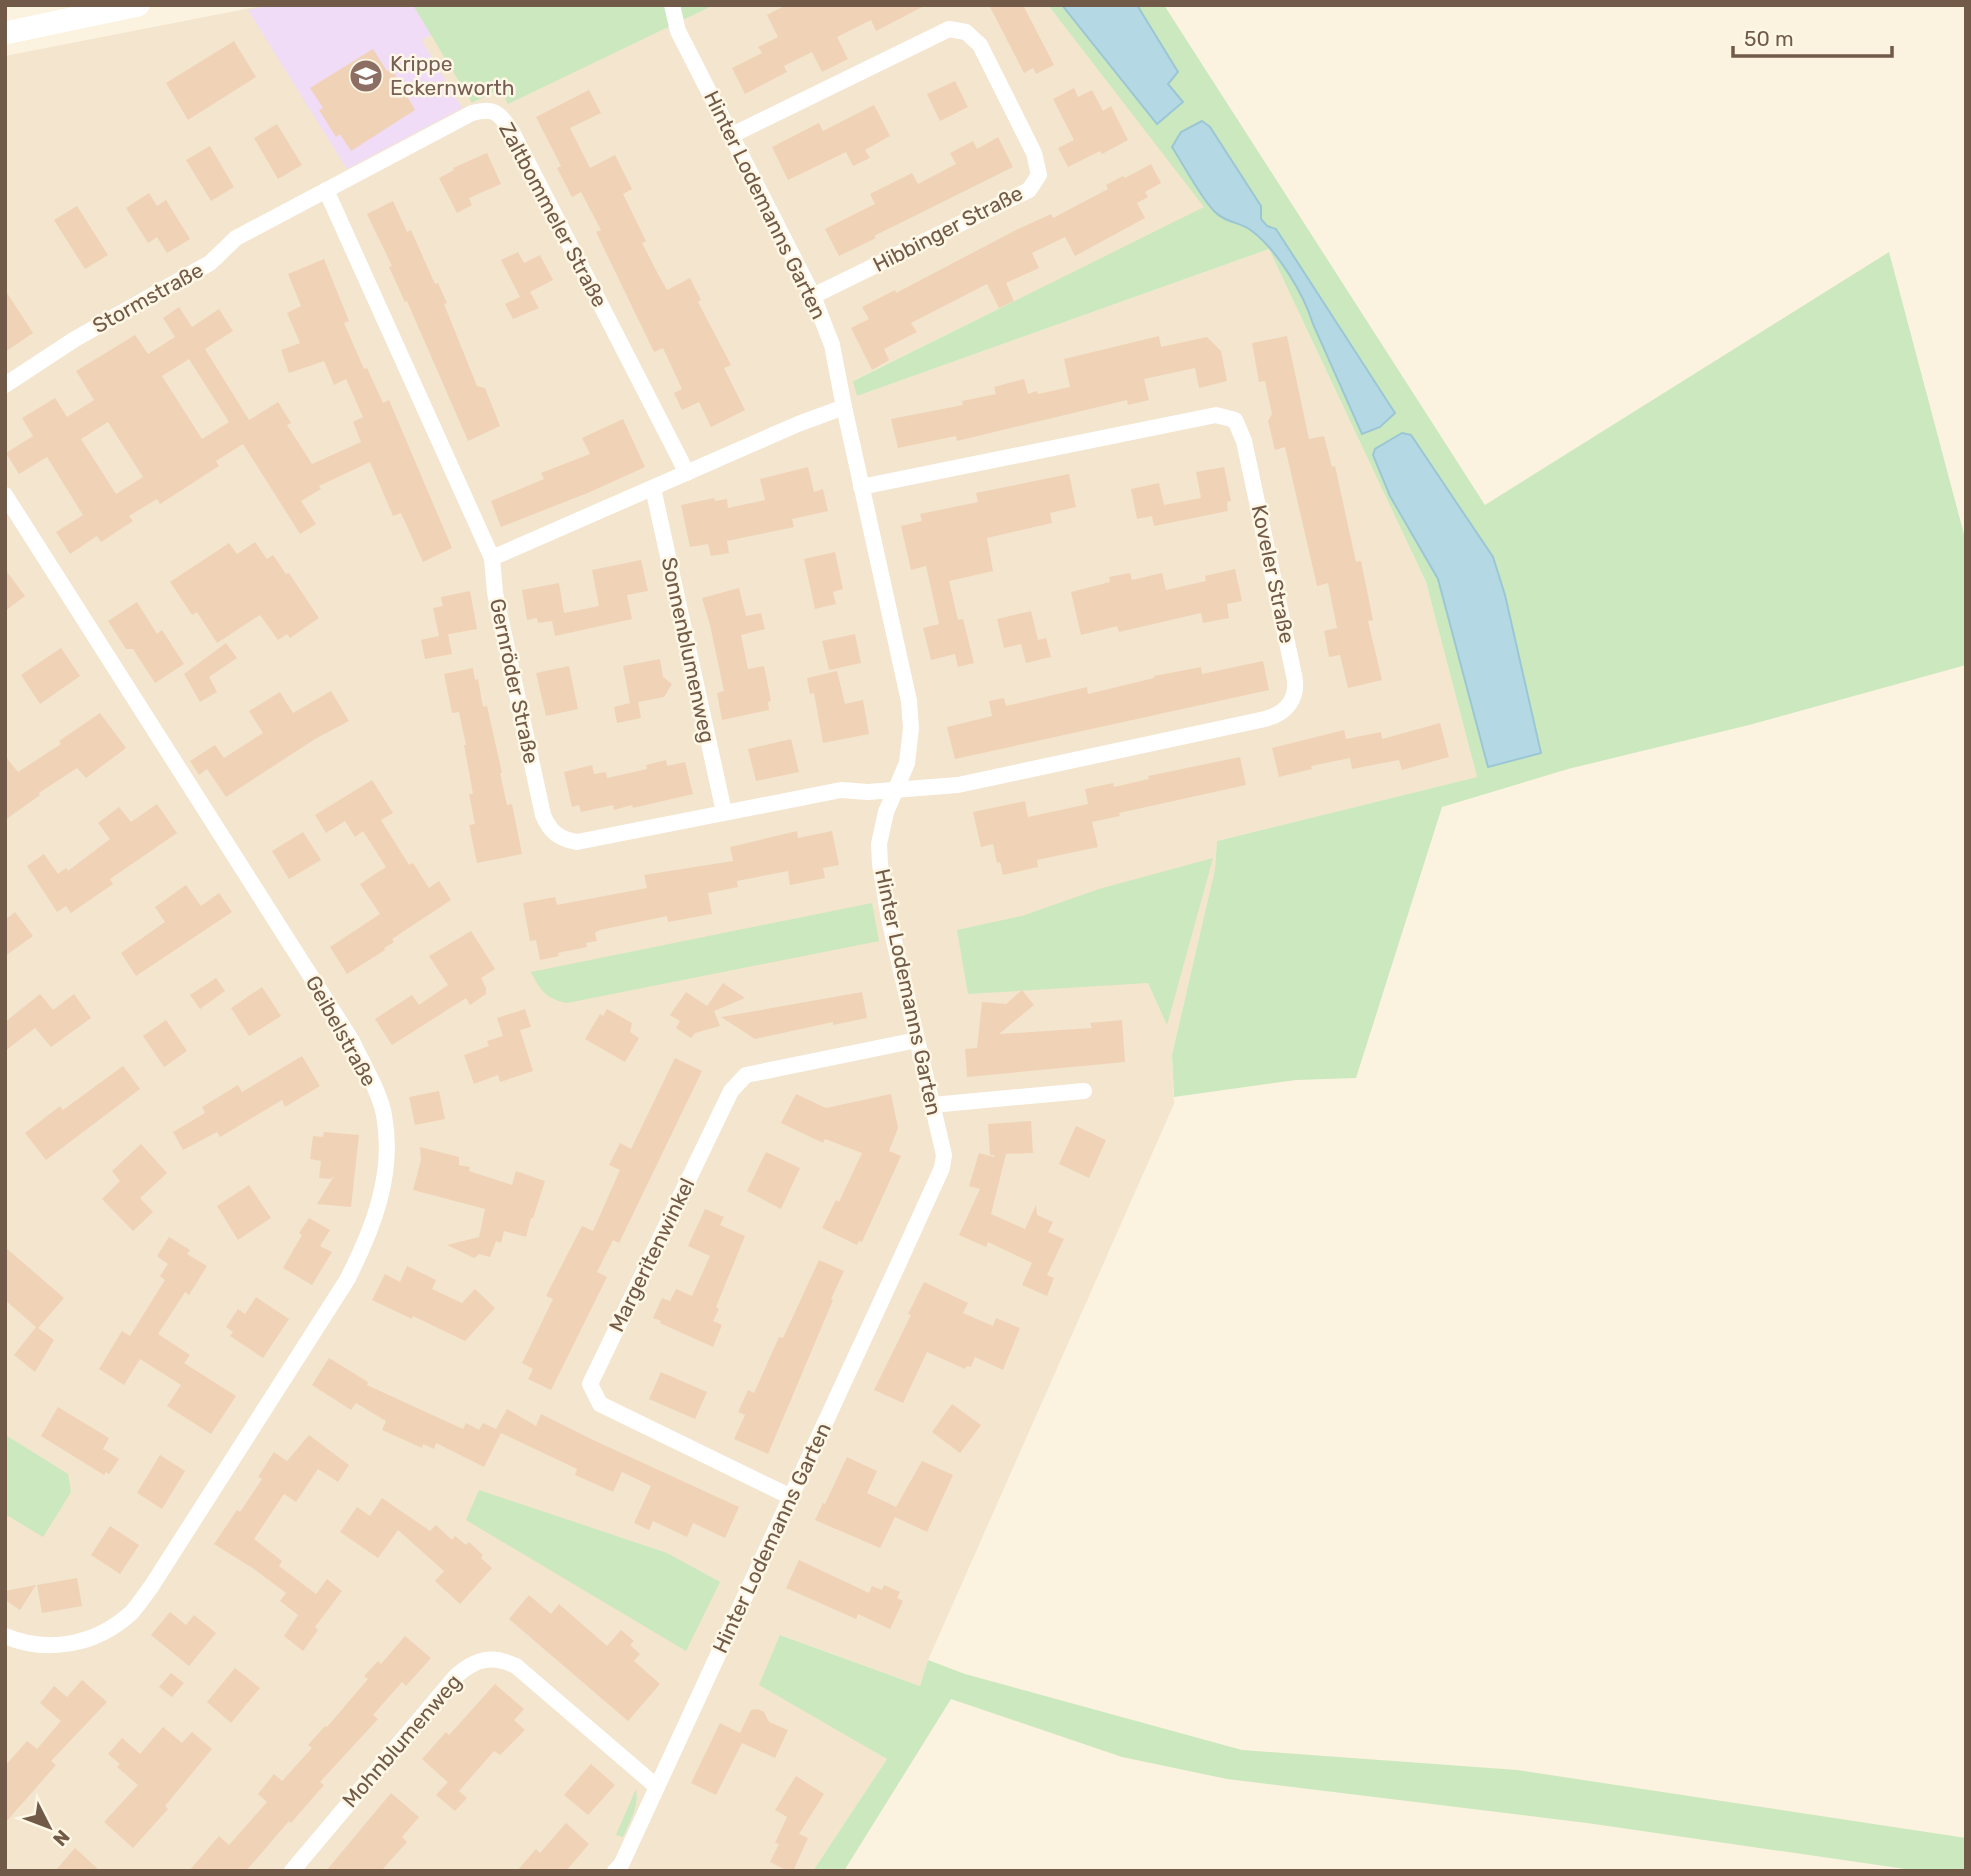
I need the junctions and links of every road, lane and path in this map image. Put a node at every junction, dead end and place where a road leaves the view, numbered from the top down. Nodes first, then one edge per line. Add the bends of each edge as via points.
1 (138, 5) edge
2 (672, 5) edge
3 (5, 33) edge
4 (732, 135) junction
5 (326, 190) junction
6 (813, 296) junction
7 (5, 385) edge
8 (844, 407) junction
9 (687, 473) junction
10 (861, 487) junction
11 (653, 488) junction
12 (5, 495) edge
13 (492, 558) junction
14 (895, 789) junction
15 (724, 812) junction
16 (917, 1040) junction
17 (1084, 1091) dead end
18 (932, 1105) junction
19 (791, 1497) junction
20 (5, 1636) edge
21 (657, 1787) junction
22 (292, 1871) edge
23 (615, 1871) edge

1 - 3 street
2 - 4 street, Hinter Lodemanns Garten via 678,31
4 - 6 street, Hinter Lodemanns Garten
4 - 6 street, Hibbinger Straße via 948,29 966,32 980,45 1034,153 1039,175 1029,190
5 - 7 street, Stormstraße via 236,238 210,263 75,339
5 - 9 street, Zaltbommeler Straße via 472,113 491,110 501,116
5 - 13 street
6 - 8 street, Hinter Lodemanns Garten via 832,345
8 - 9 street
8 - 10 street, Hinter Lodemanns Garten
9 - 11 street
10 - 14 street, Hinter Lodemanns Garten via 909,701 907,763
10 - 14 street, Koveler Straße via 1216,415 1235,420 1244,441 1296,684 1291,702 1276,716 958,785
11 - 13 street
11 - 15 street, Sonnenblumenweg
12 - 20 street, Geibelstraße via 352,1041 384,1113 388,1150 380,1204 347,1280 133,1611 113,1627 81,1642 24,1644
13 - 15 street, Gernröder Straße via 495,593 548,829 577,842
14 - 15 street, Gernröder Straße via 841,790
14 - 16 street, Hinter Lodemanns Garten via 879,844 880,864
16 - 18 street, Hinter Lodemanns Garten
16 - 19 street, Margeritenwinkel via 746,1075 731,1091 590,1384 600,1404
17 - 18 street
18 - 19 street, Hinter Lodemanns Garten via 944,1155 942,1168
19 - 21 street, Hinter Lodemanns Garten
21 - 22 street, Mohnblumenweg via 516,1666 488,1658 456,1676
21 - 23 street, Hinter Lodemanns Garten

